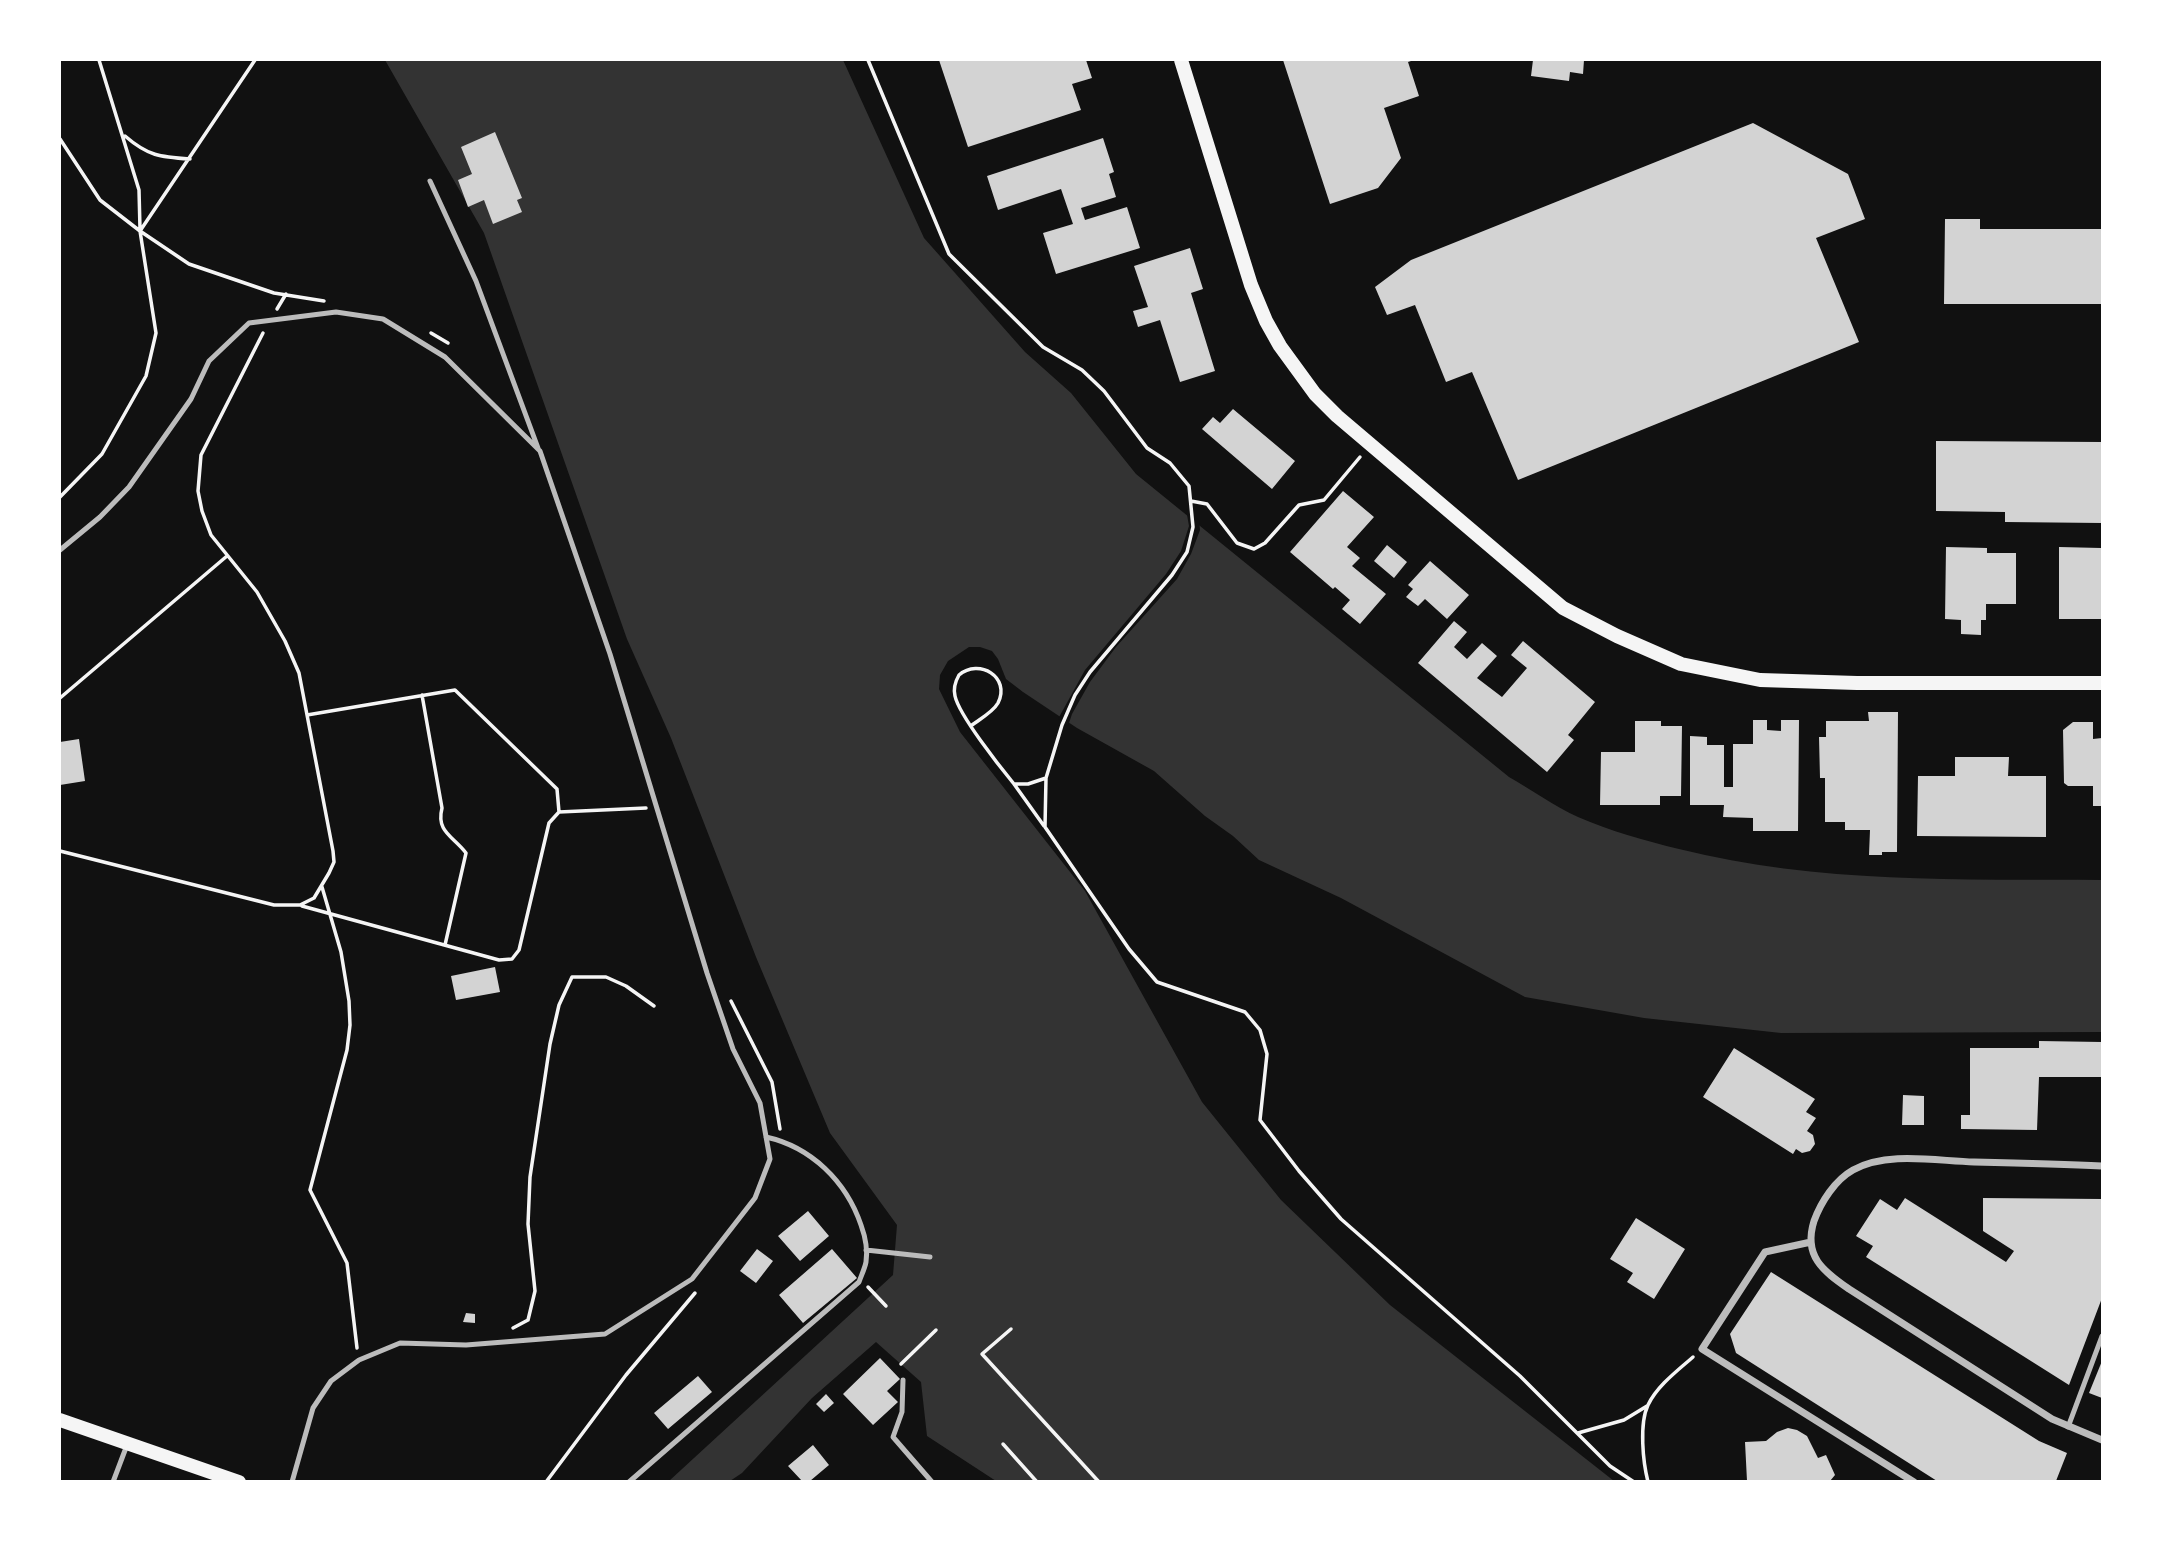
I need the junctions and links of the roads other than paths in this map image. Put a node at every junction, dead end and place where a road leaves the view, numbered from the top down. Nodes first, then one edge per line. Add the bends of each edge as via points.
1 (1181, 60) edge
2 (430, 181) dead end
3 (540, 451) junction
4 (60, 550) edge
5 (2102, 683) edge
6 (766, 1137) junction
7 (2102, 1166) edge
8 (1811, 1242) junction
9 (866, 1250) junction
10 (930, 1257) dead end
11 (2102, 1336) edge
12 (903, 1380) dead end
13 (60, 1420) edge
14 (2068, 1427) junction
15 (2102, 1440) edge
16 (129, 1441) junction
17 (113, 1482) edge
18 (239, 1482) edge
19 (292, 1482) edge
20 (629, 1482) edge
21 (932, 1482) edge
22 (1914, 1482) edge

1 - 5 main road via 1239,248 1280,346 1337,416 1563,607 1681,664 1760,680
2 - 3 lane via 476,281
3 - 4 lane via 445,357 383,319 336,312 249,323 209,361 191,399 129,488
3 - 6 lane via 610,654 733,1049 760,1104
6 - 9 lane via 808,1154 839,1183 856,1211
6 - 19 lane via 770,1159 755,1198 692,1279 605,1334 466,1345 400,1342 359,1360 331,1381 313,1408
7 - 8 street via 1901,1159 1867,1165 1852,1171 1826,1197
8 - 14 street via 1814,1257 1832,1278
8 - 22 street via 1765,1252 1702,1349
9 - 10 lane
9 - 20 lane via 859,1282
11 - 14 lane
12 - 21 lane via 902,1412 893,1437
13 - 16 main road
14 - 15 street
16 - 17 lane
16 - 18 main road

